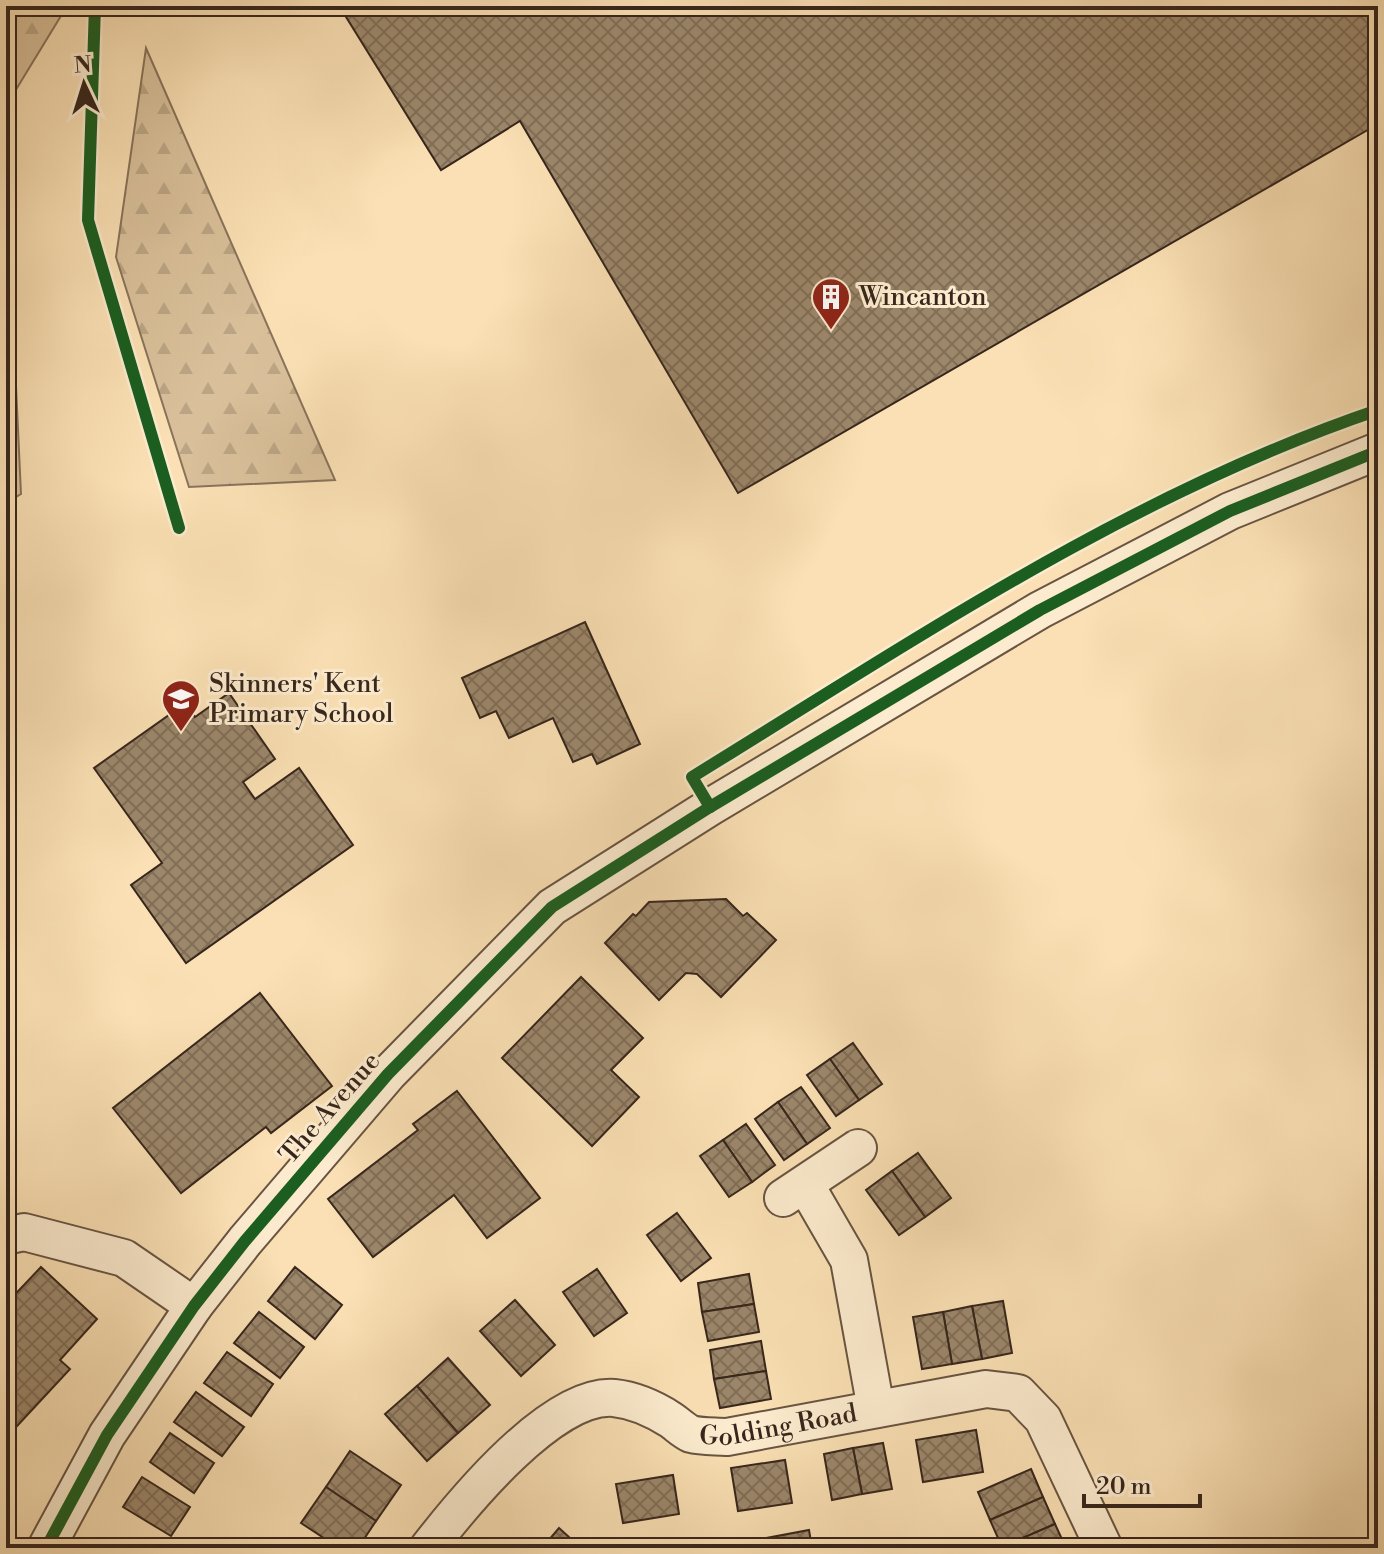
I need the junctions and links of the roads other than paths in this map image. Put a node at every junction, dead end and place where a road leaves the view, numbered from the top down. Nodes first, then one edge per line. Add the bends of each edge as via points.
1 (1378, 451) edge
2 (858, 1148) dead end
3 (6, 1236) edge
4 (194, 1306) junction
5 (876, 1409) junction
6 (46, 1548) edge
7 (428, 1548) edge
8 (1104, 1548) edge

1 - 4 street, The Avenue via 1230,511 1099,577 546,912 388,1074
2 - 5 street via 794,1191 849,1260
3 - 4 street via 24,1232 124,1258
4 - 6 street, The Avenue via 107,1435
5 - 7 street, Golding Road via 727,1437 689,1433 646,1406 612,1398 582,1403 557,1415 526,1441 460,1507
5 - 8 street, Golding Road via 986,1389 1018,1393 1043,1419

